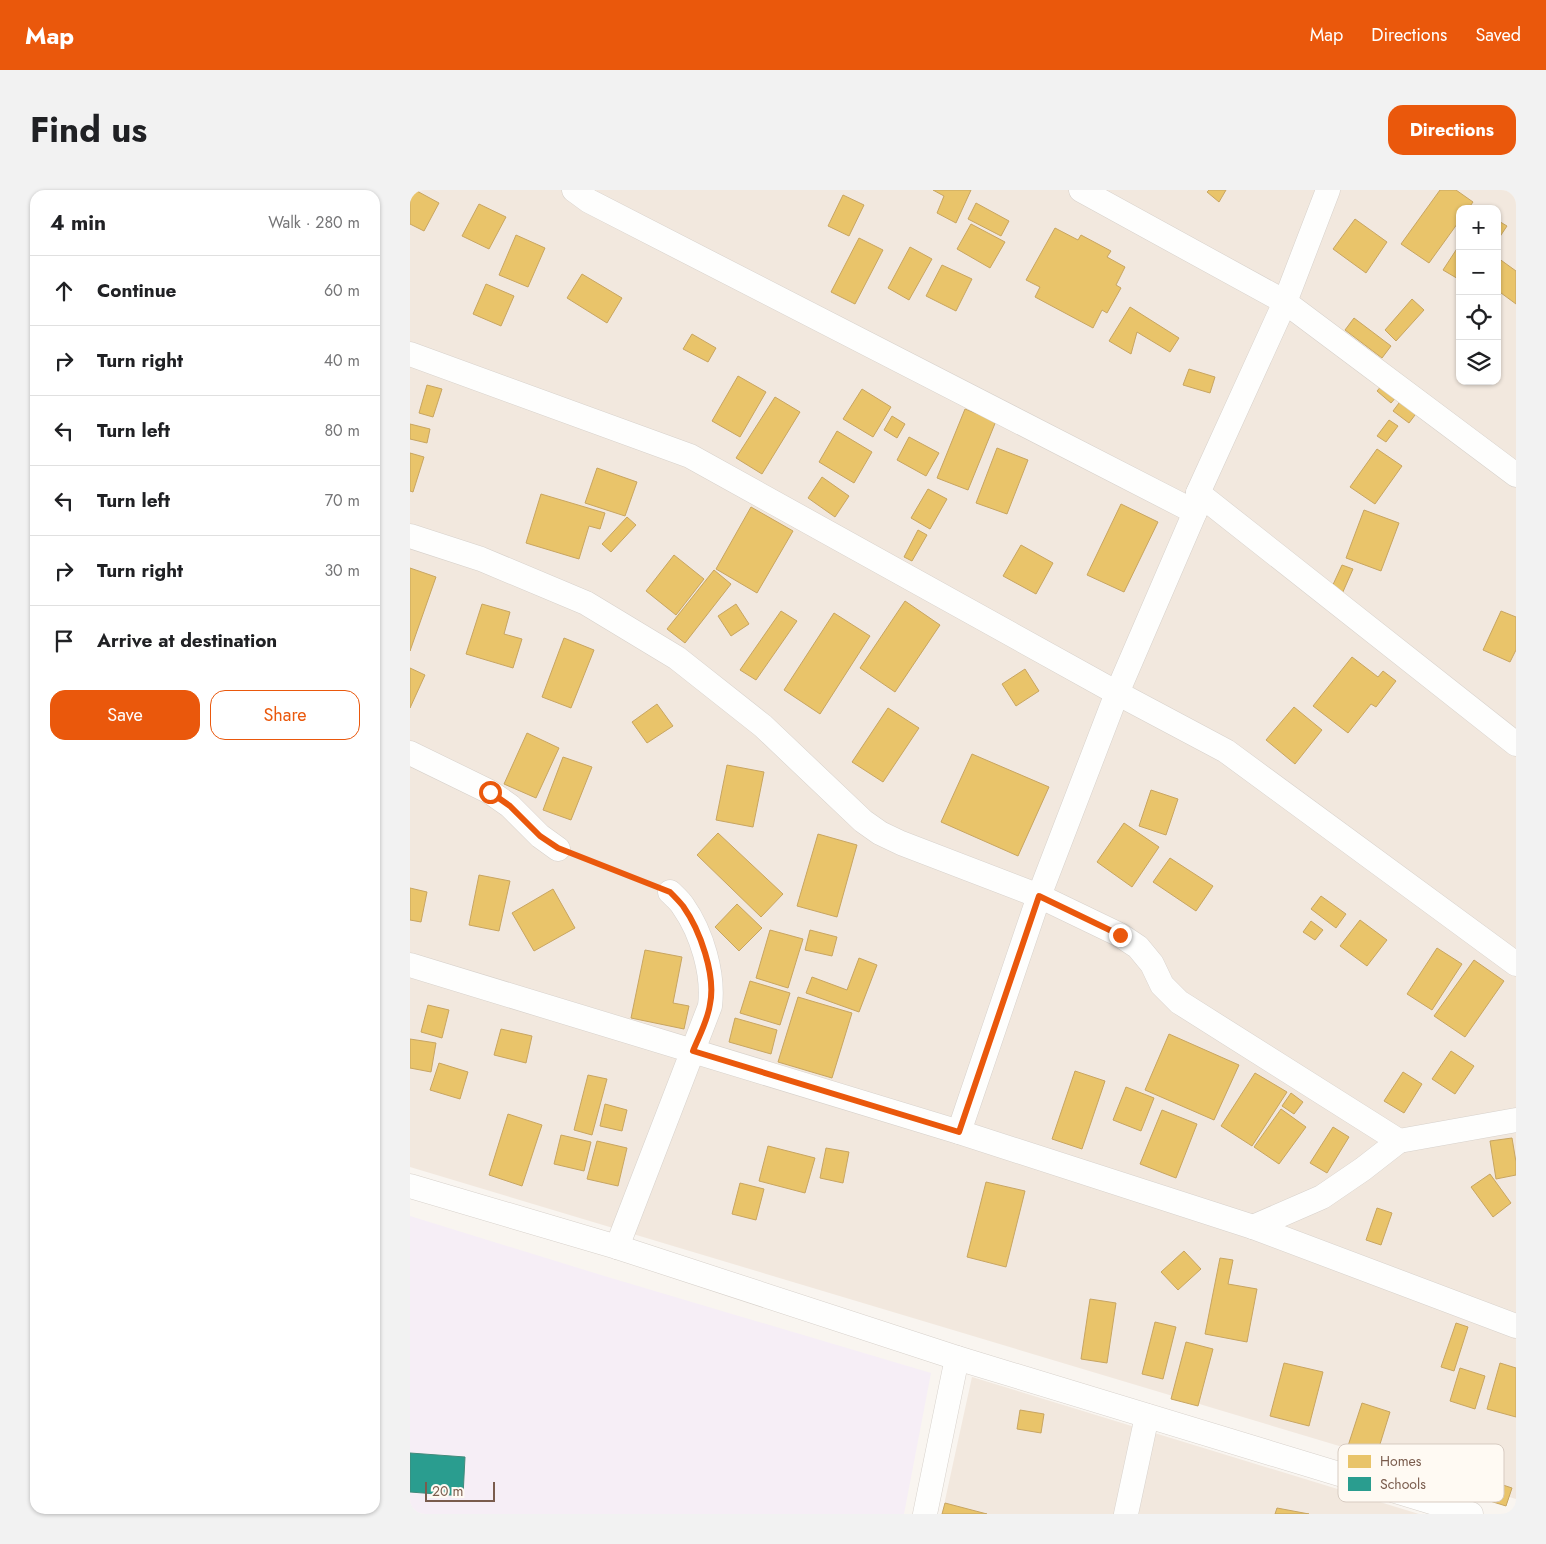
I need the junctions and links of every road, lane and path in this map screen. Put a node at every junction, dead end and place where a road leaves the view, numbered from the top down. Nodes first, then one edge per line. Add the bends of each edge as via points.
1 (574, 190) edge
2 (1081, 190) edge
3 (1328, 190) edge
4 (1285, 302) junction
5 (410, 354) edge
6 (1516, 475) edge
7 (1196, 502) junction
8 (410, 536) edge
9 (1117, 693) junction
10 (1516, 744) edge
11 (410, 754) edge
12 (558, 848) joint
13 (670, 892) joint
14 (1039, 896) junction
15 (1516, 964) edge
16 (410, 966) edge
17 (693, 1051) junction
18 (1516, 1120) edge
19 (959, 1132) junction
20 (1399, 1141) junction
21 (410, 1186) edge
22 (1253, 1227) junction
23 (617, 1248) junction
24 (1516, 1326) edge
25 (957, 1358) junction
26 (1147, 1416) junction
27 (1338, 1474) edge
28 (1431, 1502) edge
29 (924, 1514) edge
30 (1126, 1514) edge
31 (1471, 1514) edge

1 - 7 street via 590,201
2 - 4 street
3 - 4 street
4 - 6 street
4 - 7 street
5 - 9 street via 690,456
7 - 9 street
7 - 10 street
8 - 14 street via 481,559 586,604 677,658 755,720 880,833
9 - 14 street
9 - 15 street via 1226,751
11 - 12 street via 490,792
12 - 13 path
13 - 17 street via 683,906 696,931 712,990 710,1006
14 - 19 street
14 - 20 street via 1138,946 1162,985 1179,1002
16 - 17 street
17 - 19 street
17 - 23 street
18 - 20 street
19 - 22 street
20 - 22 street via 1322,1197
21 - 23 street
22 - 24 street
23 - 25 street
25 - 26 street
25 - 29 street
26 - 27 street
26 - 30 street
28 - 31 street

